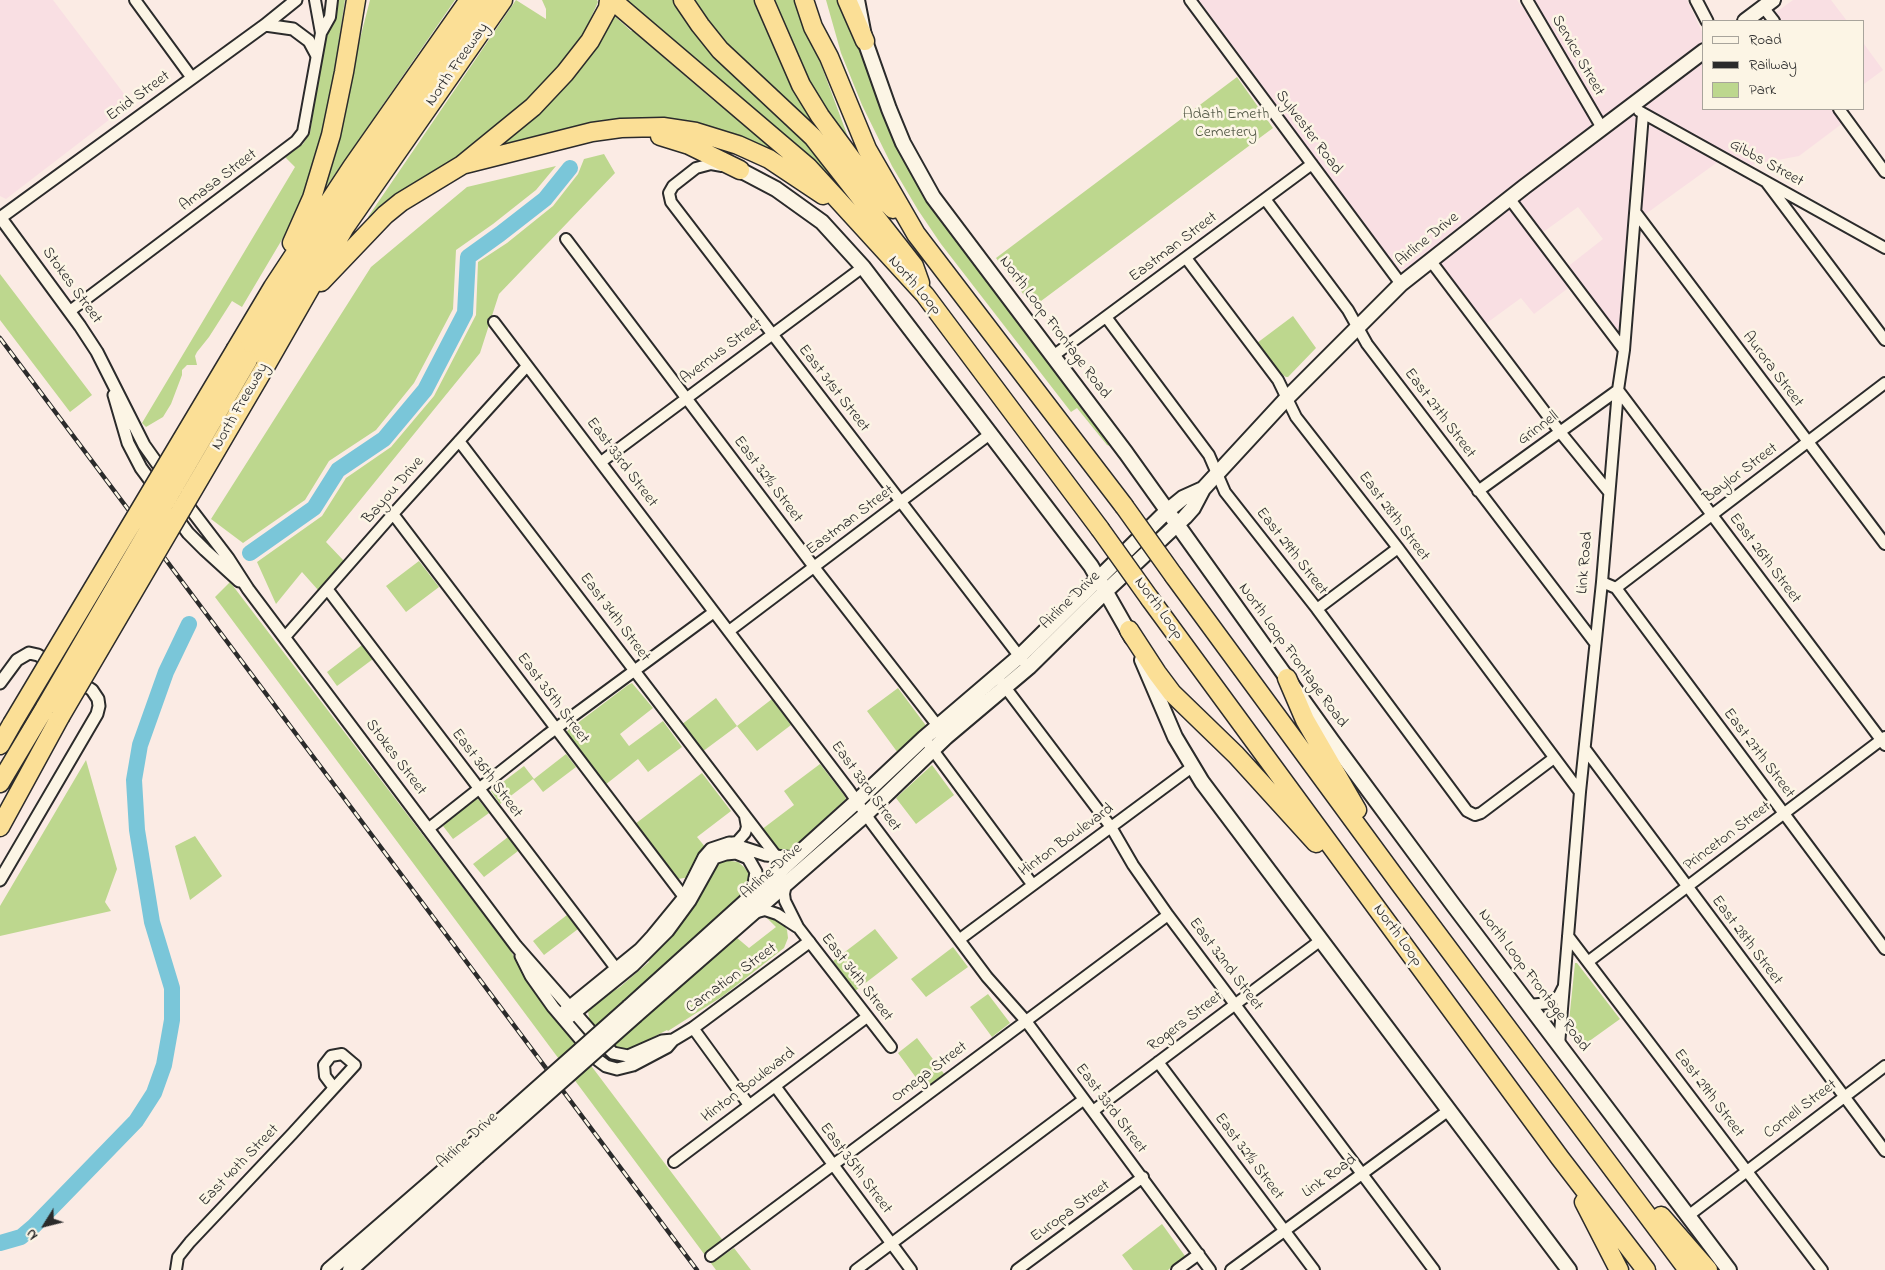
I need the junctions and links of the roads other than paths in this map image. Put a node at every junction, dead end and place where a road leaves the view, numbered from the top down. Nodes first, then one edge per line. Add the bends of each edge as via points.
1 (135, 0) edge
2 (296, 0) edge
3 (315, 0) edge
4 (332, 0) edge
5 (469, 0) edge
6 (485, 0) edge
7 (503, 0) edge
8 (610, 0) edge
9 (683, 0) edge
10 (764, 0) edge
11 (804, 0) edge
12 (817, 0) edge
13 (847, 0) edge
14 (857, 0) edge
15 (1190, 0) edge
16 (1526, 0) edge
17 (1696, 0) edge
18 (356, 1) edge
19 (1768, 4) edge
20 (1706, 20) edge
21 (1745, 20) edge
22 (1774, 20) edge
23 (265, 24) junction
24 (321, 33) junction
25 (865, 41) junction
26 (1702, 52) edge
27 (316, 54) junction
28 (829, 57) junction
29 (192, 78) junction
30 (1632, 105) junction
31 (1840, 110) edge
32 (1643, 114) junction
33 (1661, 124) junction
34 (631, 128) junction
35 (1602, 128) junction
36 (1641, 142) junction
37 (1312, 164) junction
38 (462, 165) junction
39 (740, 170) junction
40 (1885, 172) edge
41 (1765, 180) junction
42 (1509, 198) junction
43 (1265, 199) junction
44 (845, 209) junction
45 (1636, 213) junction
46 (0, 218) edge
47 (916, 234) junction
48 (566, 239) dead end
49 (1885, 248) edge
50 (1186, 258) junction
51 (1430, 260) junction
52 (862, 267) junction
53 (1401, 284) junction
54 (273, 287) junction
55 (925, 295) junction
56 (304, 299) junction
57 (70, 311) junction
58 (1106, 317) junction
59 (494, 322) dead end
60 (1357, 327) junction
61 (771, 334) junction
62 (1885, 340) edge
63 (1624, 350) junction
64 (242, 355) junction
65 (1053, 356) junction
66 (527, 366) junction
67 (110, 378) junction
68 (1885, 383) edge
69 (1618, 390) junction
70 (686, 398) junction
71 (1287, 398) junction
72 (1560, 432) junction
73 (990, 434) junction
74 (459, 441) junction
75 (1808, 442) junction
76 (601, 462) junction
77 (1218, 474) junction
78 (1203, 489) junction
79 (1478, 490) junction
80 (1608, 492) junction
81 (901, 502) junction
82 (1167, 511) junction
83 (393, 514) junction
84 (1712, 515) junction
85 (1177, 524) junction
86 (1885, 544) edge
87 (1398, 548) junction
88 (814, 567) junction
89 (1098, 579) junction
90 (1602, 582) junction
91 (1616, 588) junction
92 (248, 589) junction
93 (328, 590) junction
94 (1105, 592) junction
95 (1317, 609) junction
96 (714, 612) junction
97 (1129, 630) junction
98 (729, 631) junction
99 (285, 637) junction
100 (1595, 643) junction
101 (1020, 656) junction
102 (1029, 667) junction
103 (635, 670) junction
104 (998, 676) junction
105 (1287, 678) junction
106 (0, 683) edge
107 (1006, 687) junction
108 (556, 729) junction
109 (942, 731) junction
110 (1884, 741) edge
111 (928, 743) junction
112 (0, 745) edge
113 (1585, 749) junction
114 (1554, 758) junction
115 (1192, 767) junction
116 (0, 783) edge
117 (478, 789) junction
118 (1580, 792) junction
119 (856, 802) junction
120 (1784, 814) junction
121 (745, 815) junction
122 (865, 815) junction
123 (0, 827) edge
124 (1111, 827) junction
125 (428, 829) junction
126 (729, 843) junction
127 (776, 856) junction
128 (794, 858) junction
129 (0, 880) edge
130 (786, 883) junction
131 (1032, 884) junction
132 (1400, 884) junction
133 (1687, 888) junction
134 (752, 896) junction
135 (687, 899) junction
136 (1168, 914) junction
137 (748, 916) junction
138 (1385, 920) junction
139 (798, 927) junction
140 (1568, 936) junction
141 (960, 939) junction
142 (1321, 940) junction
143 (809, 942) junction
144 (516, 946) junction
145 (1885, 949) edge
146 (1589, 962) junction
147 (619, 972) junction
148 (1563, 988) junction
149 (1236, 1004) junction
150 (1529, 1005) junction
151 (572, 1009) junction
152 (632, 1011) junction
153 (867, 1017) junction
154 (562, 1018) junction
155 (1026, 1021) junction
156 (692, 1028) junction
157 (673, 1040) junction
158 (1559, 1045) junction
159 (891, 1048) dead end
160 (1158, 1062) junction
161 (1885, 1066) edge
162 (775, 1086) junction
163 (334, 1088) junction
164 (1844, 1097) junction
165 (1083, 1100) junction
166 (749, 1105) junction
167 (1449, 1110) junction
168 (1093, 1111) junction
169 (1571, 1113) junction
170 (1885, 1151) edge
171 (473, 1152) junction
172 (1560, 1158) junction
173 (674, 1162) dead end
174 (833, 1164) junction
175 (1747, 1170) junction
176 (1362, 1174) junction
177 (1143, 1177) junction
178 (1688, 1216) junction
179 (1284, 1231) junction
180 (892, 1243) junction
181 (1198, 1254) junction
182 (711, 1256) dead end
183 (176, 1270) edge
184 (329, 1270) edge
185 (350, 1270) edge
186 (856, 1270) edge
187 (912, 1270) edge
188 (1017, 1270) edge
189 (1177, 1270) edge
190 (1210, 1270) edge
191 (1230, 1270) edge
192 (1314, 1270) edge
193 (1434, 1270) edge
194 (1569, 1270) edge
195 (1619, 1270) edge
196 (1646, 1270) edge
197 (1688, 1270) edge
198 (1708, 1270) edge
199 (1729, 1270) edge
200 (1822, 1270) edge

1 - 29 street
2 - 23 street, Enid Street
3 - 24 street, Amasa Street
4 - 24 street, Amasa Street via 330,18
5 - 54 highway, North Freeway
6 - 64 highway, North Freeway via 359,178
7 - 56 highway, North Freeway via 345,226
8 - 38 highway via 590,41 565,73 533,107
8 - 44 highway, North Loop via 808,166
9 - 55 highway via 720,50 813,137 914,266
10 - 47 highway via 802,85 820,116 873,188
11 - 28 highway, North Loop
12 - 28 highway
13 - 25 highway
14 - 25 main road, North Loop Frontage Road
15 - 37 street, Sylvester Road
16 - 35 street, Service Street
17 - 20 street
18 - 54 highway via 331,135 312,198
19 - 21 main road
19 - 22 street
23 - 27 street via 297,31 309,40
23 - 29 street, Enid Street
24 - 27 street, Amasa Street
25 - 65 main road, North Loop Frontage Road via 903,143 920,176
26 - 30 main road, Airline Drive
27 - 57 street, Amasa Street via 303,132 296,141
28 - 47 highway, North Loop via 867,149
29 - 46 street, Enid Street
30 - 32 street, Gibbs Street
30 - 35 main road, Airline Drive
31 - 40 street
32 - 33 street, Gibbs Street
32 - 36 street, Link Road
33 - 36 street
33 - 41 street, Gibbs Street
34 - 38 highway via 592,132
34 - 39 highway via 689,145
34 - 44 highway via 663,127 696,132 738,145 769,159
35 - 42 main road, Airline Drive
36 - 45 street, Link Road
37 - 43 street, Eastman Street
37 - 53 street, Sylvester Road
38 - 56 highway via 385,215
39 - 52 main road via 808,211 835,235
39 - 61 street, East 31st Street via 711,164 698,166 676,182 668,196
41 - 49 street, Gibbs Street
41 - 62 street
42 - 51 main road, Airline Drive
42 - 63 street
43 - 50 street, Eastman Street
43 - 60 street, East 27th Street via 1348,310
44 - 55 highway, North Loop
45 - 63 street, Link Road
45 - 75 street, Aurora Street
46 - 57 street, Stokes Street
47 - 132 highway, North Loop, bridge via 1124,506
48 - 70 street, East 32½ Street
50 - 58 street, Eastman Street
50 - 71 street, East 28th Street via 1278,380
51 - 53 main road, Airline Drive
51 - 72 street
52 - 61 street, Avernus Street
52 - 73 main road
53 - 60 main road, Airline Drive
54 - 64 highway, North Freeway
55 - 138 highway, North Loop, bridge
56 - 123 highway, North Freeway, bridge via 60,717
57 - 67 street, Stokes Street
58 - 65 street, Eastman Street
58 - 77 street, East 29th Street via 1209,455
59 - 66 street, East 33rd Street
60 - 71 main road, Airline Drive
60 - 79 street, East 27th Street
61 - 70 street, Avernus Street
61 - 81 street, East 31st Street
63 - 69 street, Link Road
64 - 112 highway, North Freeway, bridge
64 - 116 highway, North Freeway, bridge
65 - 82 main road, North Loop Frontage Road
66 - 74 street, Bayou Drive
66 - 76 street, East 33rd Street
67 - 92 street, Stokes Street via 144,445
67 - 92 street, Stokes Street via 128,443 141,468 188,533
68 - 75 street, Baylor Street
69 - 72 street, Grinnell
69 - 80 street, Link Road
69 - 84 street, East 26th Street
70 - 76 street, Avernus Street
70 - 88 street, East 32½ Street
71 - 77 main road, Airline Drive
71 - 87 street, East 28th Street via 1296,417
72 - 79 street, Grinnell
72 - 80 street
73 - 81 street, Eastman Street
73 - 89 main road
74 - 83 street, Bayou Drive
74 - 103 street, East 34th Street
75 - 84 street, Baylor Street
75 - 86 street, Aurora Street
76 - 96 street, East 33rd Street
77 - 78 main road, Airline Drive
77 - 95 street, East 29th Street via 1225,492
78 - 82 main road, Airline Drive via 1183,498
78 - 85 main road, Airline Drive via 1193,508
79 - 100 street, East 27th Street
80 - 90 street, Link Road
81 - 88 street, Eastman Street
81 - 101 street, East 31st Street
82 - 85 main road, North Loop Frontage Road
82 - 89 main road, Airline Drive
83 - 93 street, Bayou Drive
83 - 108 street, East 35th Street
84 - 91 street, Baylor Street
84 - 110 street, East 26th Street
85 - 94 main road, Airline Drive
85 - 105 main road, North Loop Frontage Road
87 - 95 street
87 - 114 street, East 28th Street
88 - 98 street, Eastman Street
88 - 109 street, East 32½ Street
89 - 94 main road
89 - 101 main road, Airline Drive
90 - 91 street
90 - 100 street, Link Road
91 - 120 street, East 27th Street
92 - 99 street, Stokes Street
93 - 99 street, Bayou Drive
93 - 117 street, East 36th Street
94 - 97 main road
94 - 102 main road, Airline Drive
95 - 114 street, East 29th Street via 1469,813 1481,813
96 - 98 street, East 33rd Street
96 - 103 street
97 - 115 main road via 1168,722
97 - 138 highway via 1172,693 1236,755
98 - 119 street, East 33rd Street
99 - 125 street, Stokes Street
100 - 113 street, Link Road
101 - 102 street, East 31st Street
101 - 104 main road, Airline Drive
102 - 107 main road, Airline Drive
103 - 108 street
103 - 121 street, East 34th Street
104 - 107 street, East 32nd Street
104 - 109 main road, Airline Drive
105 - 132 highway via 1306,720
105 - 150 main road, North Loop Frontage Road
106 - 129 street via 17,660 29,653 38,654 92,690 99,706
107 - 109 main road, Airline Drive
107 - 124 street, East 32nd Street
108 - 117 street
108 - 135 street, East 35th Street
109 - 111 main road, Airline Drive
110 - 120 street, Princeton Street
111 - 119 main road, Airline Drive
111 - 122 main road, Airline Drive
111 - 131 street
113 - 118 street, Link Road
113 - 133 street, East 28th Street
114 - 118 street, East 28th Street
115 - 124 street, Hinton Boulevard
115 - 142 main road
117 - 125 street
117 - 147 street, East 36th Street
118 - 140 street, Link Road
119 - 122 street, East 33rd Street
119 - 128 main road, Airline Drive
120 - 133 street, Princeton Street
120 - 145 street, East 27th Street
121 - 126 street via 745,833 737,842
121 - 127 street, East 34th Street
122 - 130 main road, Airline Drive
122 - 141 street, East 33rd Street
124 - 131 street, Hinton Boulevard
124 - 136 street, East 32nd Street via 1133,866
125 - 144 street, Stokes Street
126 - 127 street, Airline Drive
126 - 135 street, Airline Drive via 711,849
127 - 128 street, Airline Drive
128 - 134 main road, Airline Drive
130 - 137 main road, Airline Drive
130 - 139 street, East 34th Street via 785,901
131 - 141 street, Hinton Boulevard
132 - 169 highway, North Loop
133 - 146 street, Princeton Street
133 - 164 street, East 28th Street
134 - 135 street, Airline Drive via 756,872 748,858 736,853 714,858
134 - 152 main road, Airline Drive
135 - 147 street, Airline Drive via 658,942
136 - 149 street, East 32nd Street
136 - 155 street, Omega Street
137 - 139 street, East 34th Street via 764,910 778,914
137 - 152 main road, Airline Drive
138 - 172 highway, North Loop
139 - 143 street, East 34th Street
140 - 146 street, East 29th Street
140 - 148 street, Link Road
141 - 155 street, East 33rd Street via 987,977
142 - 149 street, Rogers Street
142 - 167 main road
143 - 153 street, East 34th Street
143 - 156 street, Carnation Street
144 - 151 street, Stokes Street
144 - 154 street, Stokes Street via 531,976
146 - 175 street, East 29th Street
147 - 151 street, Airline Drive
148 - 150 street via 1549,1003
148 - 158 street, Link Road
149 - 160 street, Rogers Street
149 - 176 street, East 32nd Street
150 - 158 main road, North Loop Frontage Road
151 - 154 street, Airline Drive
151 - 157 street, Stokes Street via 606,1047 617,1054 632,1056 662,1041
152 - 171 main road, Airline Drive, bridge
153 - 159 street, East 34th Street
153 - 162 street, Hinton Boulevard
154 - 157 street, Stokes Street via 602,1064 616,1069 633,1066 668,1047
155 - 165 street, East 33rd Street
155 - 174 street, Omega Street
156 - 157 street, Carnation Street
156 - 166 street
158 - 178 main road, North Loop Frontage Road
160 - 168 street, Rogers Street
160 - 179 street, East 32½ Street
161 - 164 street, Cornell Street
162 - 166 street, Hinton Boulevard
162 - 174 street, East 35th Street
163 - 163 street, East 40th Street via 355,1065 342,1054 331,1056 324,1065 325,1076
163 - 183 street, East 40th Street via 190,1242 178,1257
164 - 170 street, East 28th Street
164 - 175 street, Cornell Street
165 - 168 street, East 33rd Street
165 - 180 street
166 - 173 street, Hinton Boulevard
167 - 176 street, Link Road
167 - 194 main road
168 - 177 street, East 33rd Street
169 - 197 highway, North Loop
169 - 198 highway
171 - 184 main road, Airline Drive
171 - 185 main road, Airline Drive
172 - 195 highway
172 - 196 highway, North Loop
174 - 180 street, East 35th Street
174 - 182 street, Omega Street
175 - 178 street, Cornell Street
175 - 200 street, East 29th Street
176 - 179 street, Link Road
176 - 193 street, East 32nd Street
177 - 181 street, East 33rd Street
177 - 188 street, Europa Street
178 - 199 main road, North Loop Frontage Road
179 - 191 street, Link Road
179 - 192 street, East 32½ Street
180 - 186 street
180 - 187 street, East 35th Street
181 - 189 street
181 - 190 street, East 33rd Street

